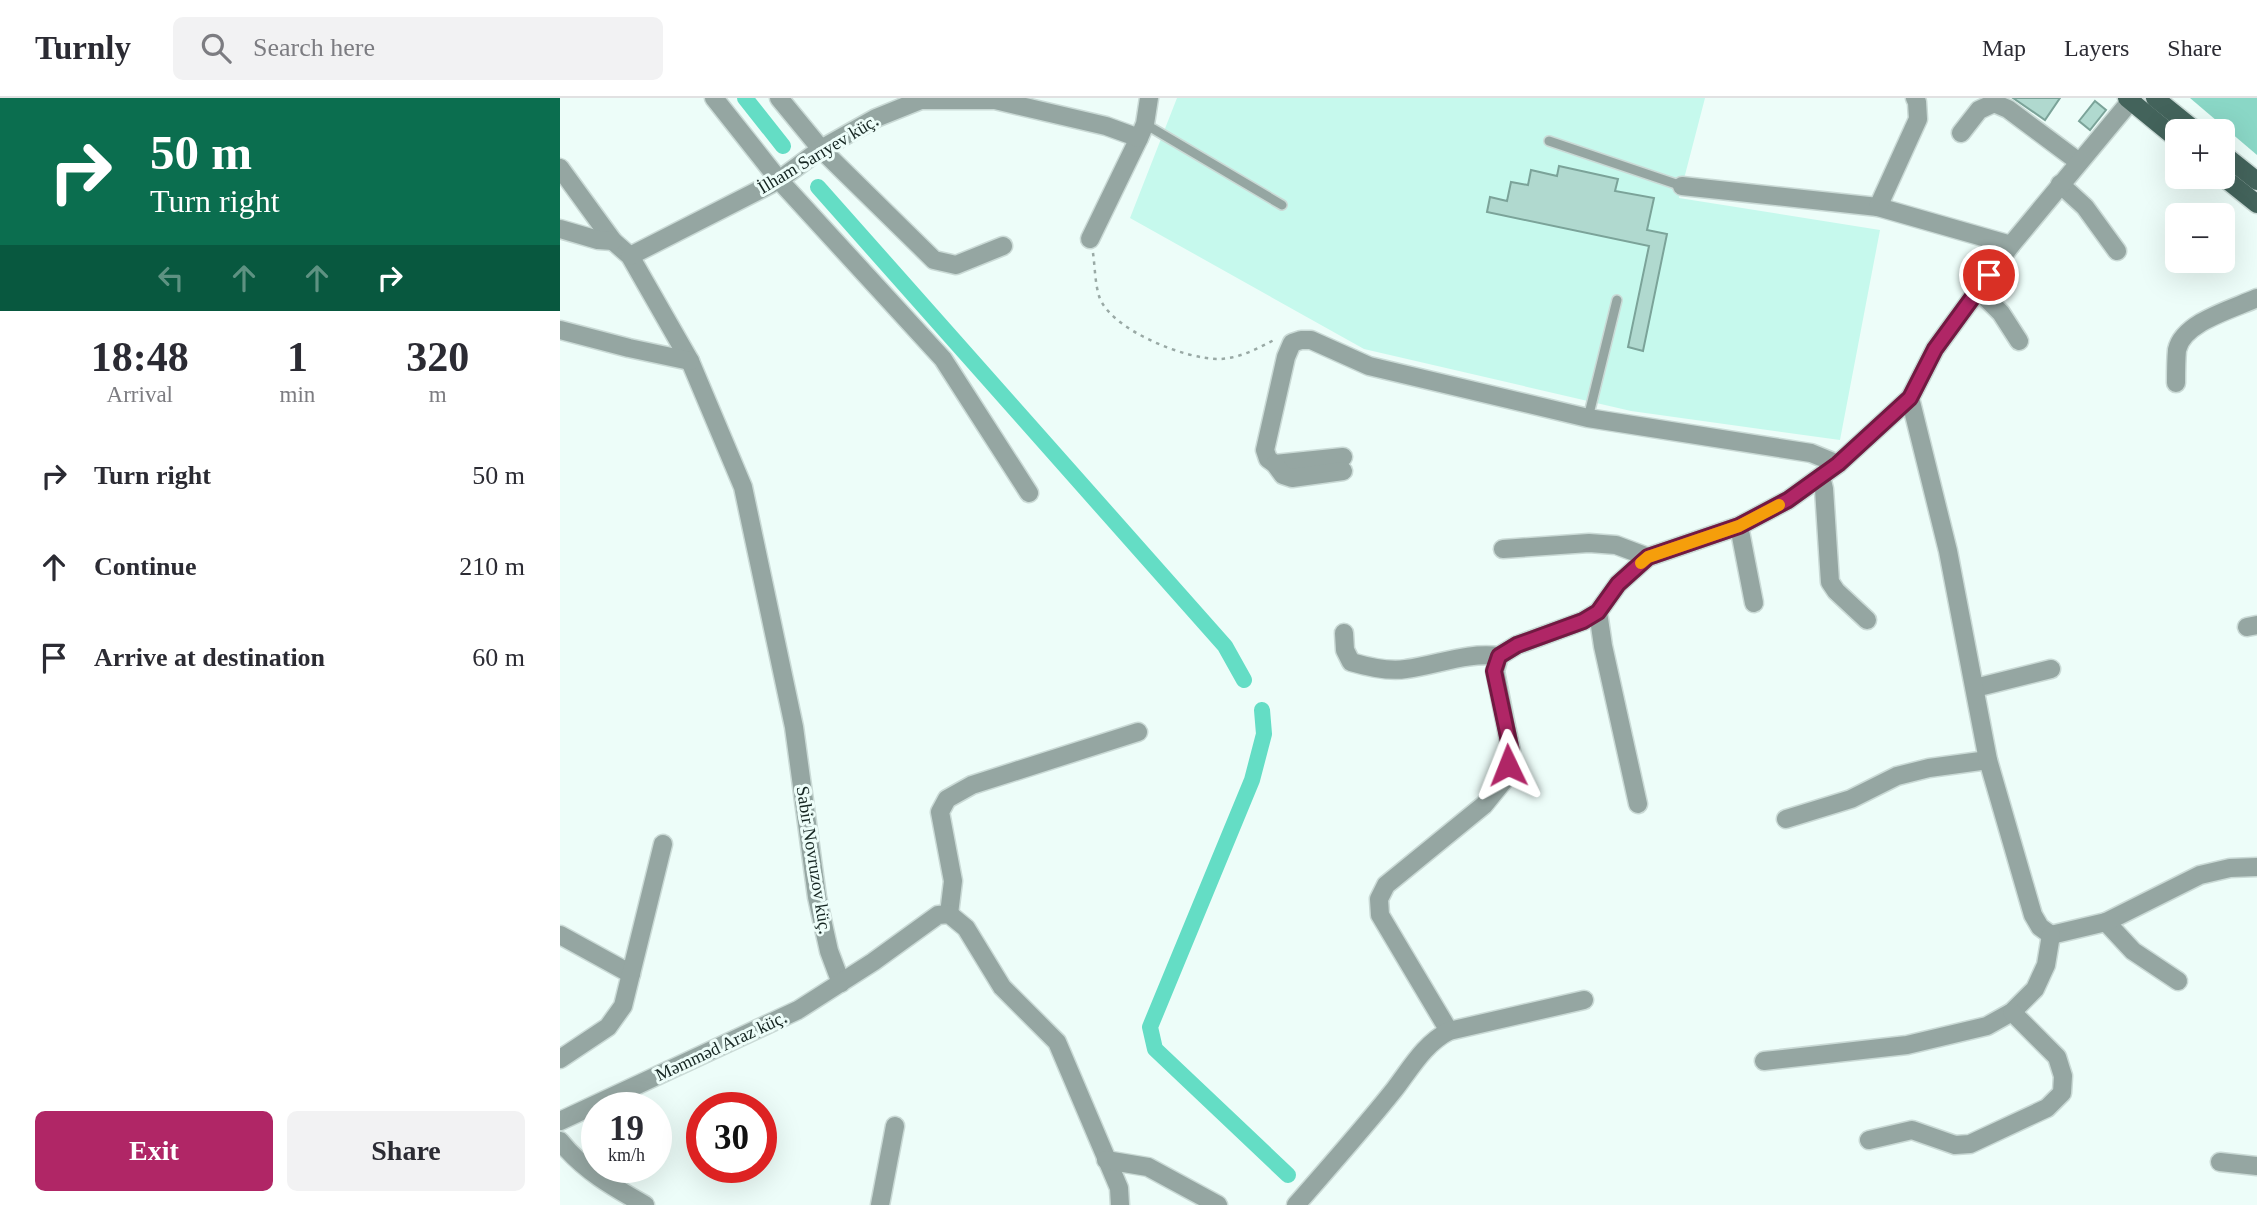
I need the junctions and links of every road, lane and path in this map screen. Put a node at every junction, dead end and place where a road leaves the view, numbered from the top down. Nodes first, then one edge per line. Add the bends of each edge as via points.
1 (714, 98) edge
2 (779, 98) edge
3 (1149, 98) edge
4 (1915, 98) edge
5 (2155, 98) edge
6 (921, 99) edge
7 (995, 99) edge
8 (2130, 99) edge
9 (2181, 119) edge
10 (2165, 129) edge
11 (1142, 131) junction
12 (1961, 133) dead end
13 (1549, 141) dead end
14 (821, 149) junction
15 (2079, 162) junction
16 (2235, 163) edge
17 (560, 168) edge
18 (779, 180) junction
19 (2257, 181) edge
20 (2060, 184) junction
21 (1682, 186) joint
22 (2235, 186) edge
23 (2257, 204) edge
24 (1282, 205) dead end
25 (1878, 207) junction
26 (560, 229) edge
27 (1090, 239) joint
28 (613, 241) junction
29 (2011, 245) junction
30 (1003, 246) dead end
31 (2117, 251) dead end
32 (630, 256) junction
33 (1978, 290) junction
34 (2257, 298) edge
35 (1617, 300) dead end
36 (560, 330) edge
37 (2019, 341) dead end
38 (1292, 343) junction
39 (691, 360) junction
40 (2176, 383) dead end
41 (1910, 398) junction
42 (1588, 418) junction
43 (1343, 464) dead end
44 (1838, 464) junction
45 (1821, 477) junction
46 (1028, 493) dead end
47 (1739, 526) junction
48 (1503, 550) dead end
49 (1648, 557) junction
50 (1754, 603) dead end
51 (1598, 612) junction
52 (1867, 620) dead end
53 (1344, 634) dead end
54 (1499, 656) junction
55 (2051, 669) dead end
56 (1975, 688) junction
57 (1138, 732) dead end
58 (1988, 760) junction
59 (1638, 804) dead end
60 (1786, 819) dead end
61 (663, 844) dead end
62 (2257, 867) edge
63 (949, 914) junction
64 (2106, 922) junction
65 (560, 935) edge
66 (2051, 935) junction
67 (631, 974) junction
68 (2178, 981) dead end
69 (841, 983) junction
70 (1584, 1000) dead end
71 (2012, 1012) junction
72 (1449, 1031) junction
73 (560, 1059) edge
74 (1764, 1061) dead end
75 (560, 1121) edge
76 (895, 1126) dead end
77 (560, 1140) edge
78 (1869, 1140) dead end
79 (1107, 1160) junction
80 (2220, 1162) dead end
81 (2257, 1166) edge
82 (645, 1205) edge
83 (880, 1205) edge
84 (1120, 1205) edge
85 (1218, 1205) edge
86 (1296, 1205) edge

1 - 18 street
2 - 14 street
3 - 11 street
4 - 25 street via 1918,119
5 - 9 main road
6 - 7 street, İlham Sarıyev küç.
6 - 14 street, İlham Sarıyev küç.
7 - 11 street, İlham Sarıyev küç. via 1106,127
8 - 10 main road
8 - 15 street
11 - 24 lane
11 - 27 street
12 - 15 street via 1979,110 1994,103
13 - 21 lane
14 - 18 street, İlham Sarıyev küç.
14 - 30 street via 934,260 957,265
15 - 20 street
16 - 19 main road
17 - 28 street, Sabir Novruzov küç.
18 - 32 street, İlham Sarıyev küç.
18 - 46 street via 943,359
20 - 29 street
20 - 31 street via 2085,207
21 - 25 street
22 - 23 main road
25 - 29 street
26 - 28 street
27 - 38 path via 1099,298 1144,338 1181,353 1218,359 1243,356 1276,338
28 - 32 street, Sabir Novruzov küç.
29 - 33 street
32 - 39 street, Sabir Novruzov küç.
33 - 37 street via 2001,313
33 - 41 street via 1935,349
34 - 40 street via 2184,335 2178,348
35 - 42 lane
36 - 39 street
38 - 42 street via 1311,340 1369,366
38 - 43 street via 1265,450 1268,459 1275,464
39 - 69 street, Sabir Novruzov küç. via 743,487 794,727 817,897
41 - 44 street
41 - 56 street via 1948,551
42 - 44 street via 1811,453
44 - 45 street
45 - 47 street
45 - 52 street via 1830,582
47 - 49 street
47 - 50 street
48 - 49 street via 1589,543 1616,545
49 - 51 street via 1618,584
51 - 54 street
51 - 59 street
53 - 54 street via 1351,662 1368,667 1404,670 1466,655
54 - 72 street via 1494,671 1511,751 1505,779 1484,805 1386,885 1379,899 1380,915
55 - 56 street
56 - 58 street
57 - 63 street via 972,785 947,799 940,812 953,881
58 - 60 street via 1897,776 1851,799
58 - 66 street via 2033,915
61 - 67 street
62 - 64 street via 2200,875
63 - 69 street via 938,915
63 - 79 street via 966,928 1002,987 1057,1042
64 - 66 street
64 - 68 street via 2133,951
65 - 67 street
66 - 71 street via 2046,965 2035,989
67 - 73 street via 623,1006 608,1027
69 - 75 street, Məmməd Araz küç. via 798,1010
70 - 72 street
71 - 74 street via 1987,1026 1907,1045
71 - 78 street via 2057,1057 2062,1094 2047,1108 1970,1144 1955,1145 1912,1130
72 - 86 street via 1424,1049
76 - 83 street
77 - 82 street via 604,1182
79 - 84 street via 1119,1188
79 - 85 street via 1148,1167
80 - 81 street

